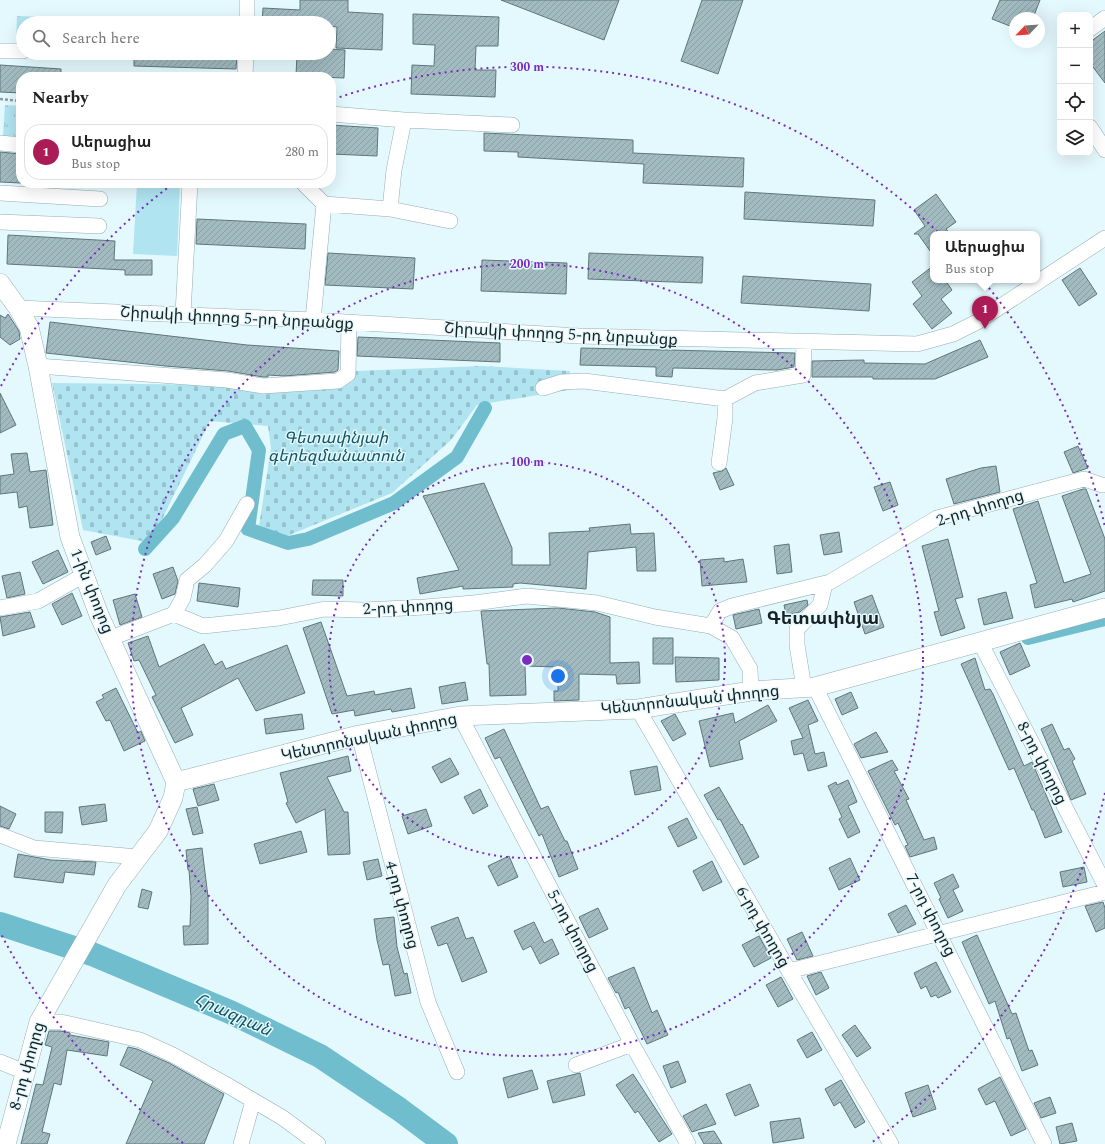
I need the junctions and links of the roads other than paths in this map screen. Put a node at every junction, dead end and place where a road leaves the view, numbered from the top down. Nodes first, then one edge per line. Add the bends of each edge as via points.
1 (247, 0) edge
2 (247, 16) edge
3 (1105, 18) edge
4 (1093, 27) edge
5 (0, 51) edge
6 (16, 51) edge
7 (246, 60) edge
8 (245, 72) edge
9 (336, 114) edge
10 (404, 120) junction
11 (512, 125) dead end
12 (1093, 132) edge
13 (0, 143) edge
14 (16, 145) edge
15 (1105, 150) edge
16 (190, 188) edge
17 (309, 188) edge
18 (0, 194) edge
19 (100, 199) dead end
20 (324, 204) junction
21 (390, 209) junction
22 (450, 221) dead end
23 (0, 222) edge
24 (99, 226) dead end
25 (1105, 238) edge
26 (1040, 281) edge
27 (0, 283) edge
28 (1037, 283) edge
29 (18, 308) junction
30 (183, 314) junction
31 (312, 320) junction
32 (348, 323) junction
33 (804, 342) junction
34 (38, 366) junction
35 (543, 388) dead end
36 (725, 399) junction
37 (719, 463) dead end
38 (1104, 485) edge
39 (247, 504) dead end
40 (84, 575) junction
41 (825, 584) junction
42 (0, 608) edge
43 (1105, 608) edge
44 (174, 614) junction
45 (711, 626) junction
46 (111, 638) junction
47 (980, 642) junction
48 (810, 687) junction
49 (750, 691) junction
50 (638, 709) junction
51 (460, 716) junction
52 (359, 736) junction
53 (176, 782) junction
54 (0, 834) edge
55 (138, 857) junction
56 (1105, 885) edge
57 (1105, 892) edge
58 (940, 933) junction
59 (789, 971) junction
60 (41, 1017) junction
61 (632, 1044) junction
62 (0, 1062) edge
63 (576, 1065) dead end
64 (25, 1072) junction
65 (457, 1072) dead end
66 (253, 1101) junction
67 (6, 1144) edge
68 (241, 1144) edge
69 (318, 1144) edge
70 (688, 1144) edge
71 (891, 1144) edge
72 (1044, 1144) edge

1 - 2 street
3 - 4 street
5 - 6 street
7 - 8 street
9 - 10 street
10 - 11 street
10 - 21 street via 394,170
12 - 15 street
13 - 14 street
16 - 30 street
17 - 20 street
18 - 19 street
20 - 21 street
20 - 31 street
21 - 22 street
23 - 24 street
25 - 26 street, Շիրակի փողոց 5-րդ նրբանցք
27 - 29 main road
28 - 33 street, Շիրակի փողոց 5-րդ նրբանցք via 954,334 917,344
29 - 30 street, Շիրակի փողոց 5-րդ նրբանցք
29 - 34 main road, 1-ին փողոց via 29,327
30 - 31 street, Շիրակի փողոց 5-րդ նրբանցք
31 - 32 street, Շիրակի փողոց 5-րդ նրբանցք
32 - 33 street, Շիրակի փողոց 5-րդ նրբանցք via 587,336
32 - 34 street via 348,374 338,381 263,386 227,380
33 - 36 street via 803,375 755,383
34 - 40 main road, 1-ին փողոց via 70,537
35 - 36 street via 562,382 584,381
36 - 37 street
38 - 41 street, 2-րդ փողոց via 1084,479 937,518
39 - 44 street via 226,541 205,565 187,580
40 - 42 street via 38,601
40 - 46 main road, 1-ին փողոց
41 - 45 street, 2-րդ փողոց via 732,606 720,611
41 - 48 street via 820,604 797,629 797,645
43 - 47 main road, Կենտրոնական փողոց
44 - 45 street, 2-րդ փողոց via 203,626 279,618 325,609 425,607 527,596 597,604
44 - 46 street
45 - 49 street, 2-րդ փողոց via 732,638 750,669
46 - 53 main road, 1-ին փողոց
47 - 48 main road, Կենտրոնական փողոց
47 - 56 street, 8-րդ փողոց
48 - 49 main road, Կենտրոնական փողոց
48 - 58 street, 7-րդ փողոց
49 - 50 main road, Կենտրոնական փողոց
50 - 51 main road, Կենտրոնական փողոց
50 - 59 street, 6-րդ փողոց
51 - 52 main road, Կենտրոնական փողոց
51 - 61 street, 5-րդ փողոց
52 - 53 main road, Կենտրոնական փողոց
52 - 65 street, 4-րդ փողոց via 428,1002
53 - 55 main road via 173,798 158,831
54 - 55 street via 34,848
55 - 60 main road, 8-րդ փողոց via 117,885
57 - 58 street
58 - 59 street
58 - 72 street, 7-րդ փողոց
59 - 71 street, 6-րդ փողոց
60 - 64 main road, 8-րդ փողոց
60 - 66 street via 140,1040 173,1055
61 - 63 street
61 - 70 street, 5-րդ փողոց
62 - 64 street
64 - 67 main road, 8-րդ փողոց
66 - 68 street
66 - 69 street via 283,1118

